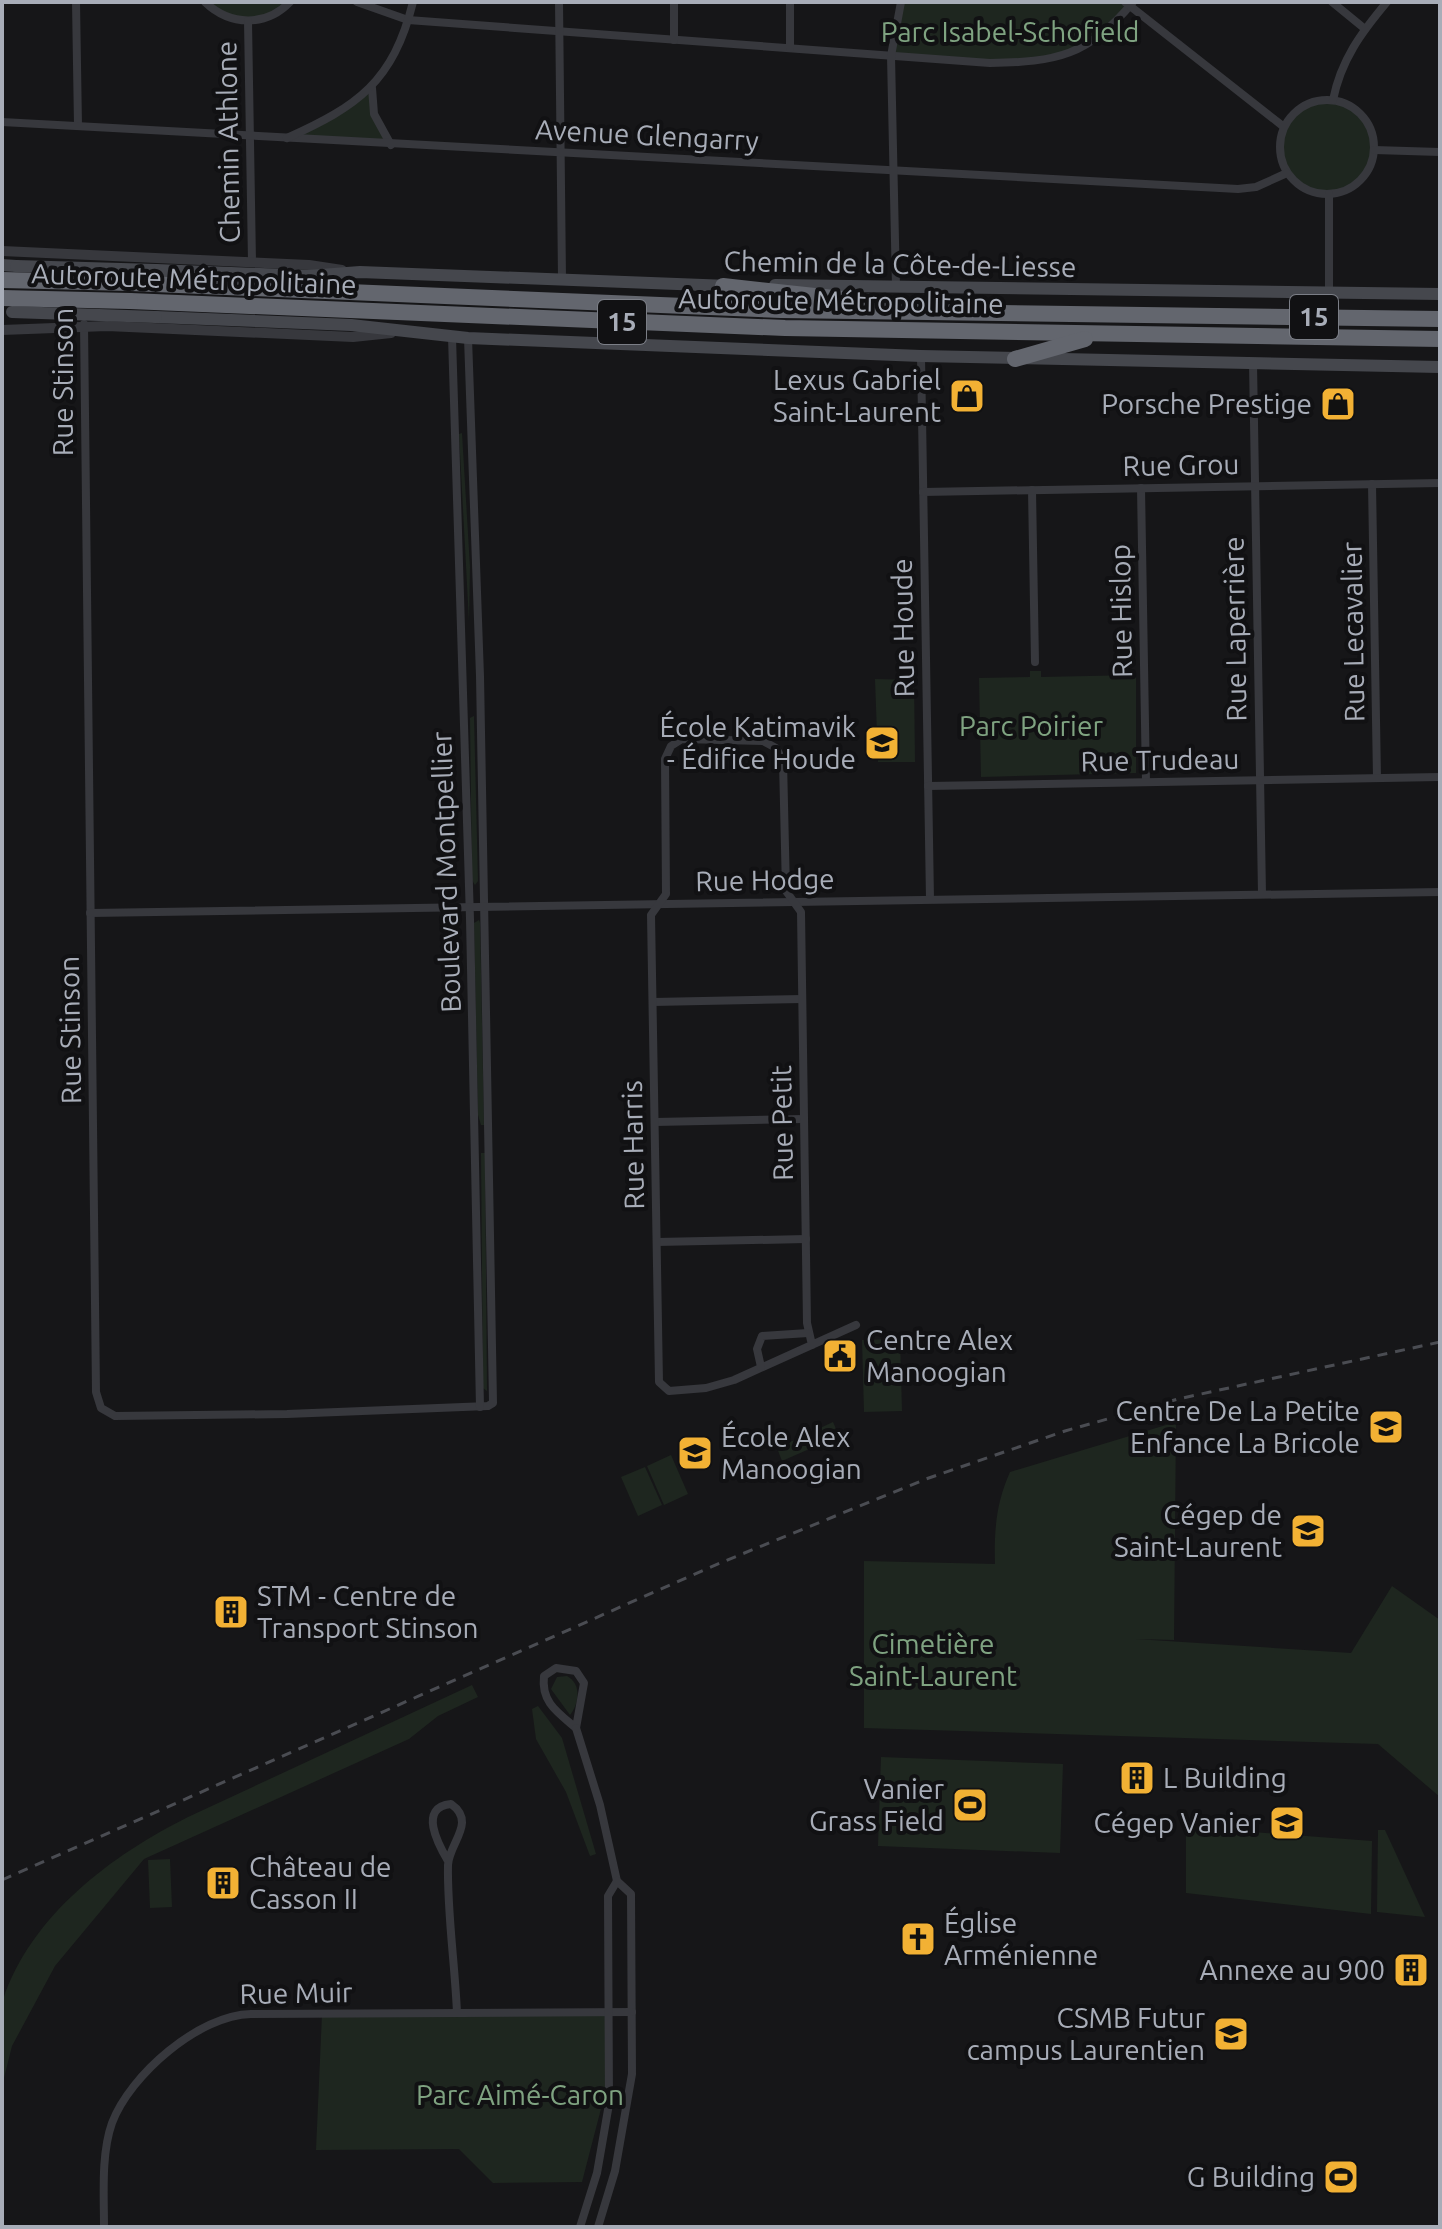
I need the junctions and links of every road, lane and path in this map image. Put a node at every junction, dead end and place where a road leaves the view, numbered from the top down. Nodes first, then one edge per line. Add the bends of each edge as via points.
1 (76, 2) edge
2 (205, 2) edge
3 (290, 2) edge
4 (357, 2) edge
5 (413, 2) edge
6 (559, 2) edge
7 (674, 2) edge
8 (790, 2) edge
9 (901, 2) edge
10 (1332, 2) edge
11 (1387, 2) edge
12 (1129, 3) edge
13 (408, 20) junction
14 (248, 21) junction
15 (1365, 29) junction
16 (560, 32) junction
17 (674, 40) junction
18 (790, 48) junction
19 (891, 56) junction
20 (372, 88) junction
21 (1333, 100) junction
22 (2, 122) edge
23 (78, 126) junction
24 (1284, 127) junction
25 (252, 137) junction
26 (286, 139) junction
27 (391, 145) junction
28 (1374, 150) junction
29 (562, 152) junction
30 (1440, 152) edge
31 (894, 171) junction
32 (1287, 173) junction
33 (1329, 194) junction
34 (2, 251) edge
35 (88, 255) junction
36 (252, 262) junction
37 (2, 265) edge
38 (360, 272) junction
39 (562, 279) junction
40 (2, 280) edge
41 (723, 286) junction
42 (896, 287) junction
43 (1329, 292) junction
44 (1440, 294) edge
45 (2, 298) edge
46 (921, 311) junction
47 (2, 312) edge
48 (1440, 319) edge
49 (83, 327) junction
50 (2, 330) edge
51 (395, 333) junction
52 (1114, 333) junction
53 (452, 337) junction
54 (468, 338) junction
55 (1440, 339) edge
56 (921, 356) junction
57 (1015, 359) junction
58 (1253, 363) junction
59 (1440, 367) edge
60 (1440, 483) edge
61 (1372, 484) junction
62 (1255, 486) junction
63 (1141, 488) junction
64 (1032, 490) junction
65 (923, 492) junction
66 (1035, 662) dead end
67 (1440, 777) edge
68 (1377, 778) junction
69 (1259, 780) junction
70 (1146, 782) junction
71 (928, 786) junction
72 (1440, 892) edge
73 (1262, 894) junction
74 (930, 899) junction
75 (794, 902) junction
76 (659, 904) junction
77 (483, 906) junction
78 (469, 907) junction
79 (90, 913) junction
80 (802, 999) junction
81 (653, 1002) junction
82 (804, 1119) junction
83 (655, 1122) junction
84 (806, 1239) junction
85 (657, 1242) junction
86 (856, 1325) dead end
87 (808, 1333) junction
88 (812, 1345) junction
89 (761, 1367) junction
90 (493, 1403) joint
91 (480, 1407) junction
92 (576, 1728) junction
93 (448, 1861) junction
94 (617, 1881) junction
95 (608, 2012) junction
96 (632, 2012) junction
97 (457, 2013) junction
98 (104, 2227) edge
99 (580, 2227) edge
100 (598, 2227) edge

1 - 23 street
2 - 14 street via 227,17
3 - 14 street via 277,13
4 - 13 street
5 - 13 street
6 - 16 street
7 - 17 street
8 - 18 street
9 - 19 street
10 - 15 street
11 - 15 street
12 - 19 street via 1089,44 1052,60 990,63
12 - 24 street
13 - 16 street
13 - 20 street
14 - 25 street, Chemin Athlone
15 - 21 street via 1339,71
16 - 17 street
16 - 29 street
17 - 18 street
18 - 19 street
19 - 31 street
20 - 26 street via 354,104
20 - 27 street via 374,114
21 - 24 street via 1300,107
21 - 28 street via 1358,111 1373,135
22 - 23 street, Avenue Glengarry
23 - 25 street, Avenue Glengarry
24 - 32 street via 1279,148
25 - 26 street, Avenue Glengarry
25 - 36 street, Chemin Athlone
26 - 27 street, Avenue Glengarry
27 - 29 street, Avenue Glengarry
28 - 30 street
28 - 33 street via 1363,178
29 - 31 street, Avenue Glengarry
29 - 39 street
31 - 32 street, Avenue Glengarry via 1238,189
31 - 42 street
32 - 33 street via 1304,188
33 - 43 street
34 - 35 street, Chemin de la Côte-de-Liesse
35 - 36 street, Chemin de la Côte-de-Liesse
35 - 49 street, Rue Stinson
36 - 38 street, Chemin de la Côte-de-Liesse
37 - 38 main road, Chemin de la Côte-de-Liesse, bridge via 308,276
38 - 39 main road, Chemin de la Côte-de-Liesse
39 - 41 main road, Chemin de la Côte-de-Liesse
40 - 46 highway, Autoroute Métropolitaine / 15, bridge
41 - 42 main road, Chemin de la Côte-de-Liesse
41 - 46 highway
42 - 43 main road, Chemin de la Côte-de-Liesse
43 - 44 main road, Chemin de la Côte-de-Liesse
45 - 52 highway, Autoroute Métropolitaine / 15, bridge via 785,328
46 - 48 highway, Autoroute Métropolitaine / 15
47 - 51 main road, bridge via 351,325
49 - 50 street
49 - 51 street via 353,337
49 - 79 street, Rue Stinson
51 - 53 main road
52 - 55 highway, Autoroute Métropolitaine / 15
52 - 57 highway
53 - 54 main road
53 - 78 street, Boulevard Montpellier
54 - 56 main road
54 - 77 street, Boulevard Montpellier
56 - 57 main road
56 - 65 street, Rue Houde
57 - 58 main road
58 - 59 main road
58 - 62 street, Rue Laperrière
60 - 61 street, Rue Grou
61 - 62 street, Rue Grou
61 - 68 street, Rue Lecavalier
62 - 63 street, Rue Grou
62 - 69 street, Rue Laperrière
63 - 64 street, Rue Grou
63 - 70 street, Rue Hislop
64 - 65 street, Rue Grou
64 - 66 street
65 - 71 street, Rue Houde
67 - 68 street, Rue Trudeau
68 - 69 street, Rue Trudeau
69 - 70 street, Rue Trudeau
69 - 73 street, Rue Laperrière
70 - 71 street, Rue Trudeau
71 - 74 street, Rue Houde
72 - 73 street, Rue Hodge
73 - 74 street, Rue Hodge
74 - 75 street, Rue Hodge
75 - 76 street, Rue Hodge
75 - 76 street, Rue Petit via 786,891 784,765 779,751 763,741 689,739 673,744 665,759 666,894
75 - 80 street, Rue Petit via 801,912
76 - 77 street, Rue Hodge
76 - 81 street, Rue Harris via 651,915
77 - 78 street, Rue Hodge
77 - 90 street, Boulevard Montpellier
78 - 79 street, Rue Hodge
78 - 91 street, Boulevard Montpellier
79 - 91 street, Rue Stinson via 96,1392 103,1410 116,1416
80 - 81 street
80 - 82 street, Rue Petit
81 - 83 street, Rue Harris
82 - 83 street
82 - 84 street, Rue Petit
83 - 85 street, Rue Harris
84 - 85 street
84 - 87 street, Rue Petit
85 - 89 street, Rue Harris via 662,1388 671,1392 711,1387
86 - 88 street
87 - 88 street, Rue Petit
87 - 89 street via 762,1336 756,1354
88 - 89 street
90 - 91 street, Rue Stinson
92 - 92 street via 584,1683 570,1668 556,1668 544,1676 543,1694
92 - 94 street
93 - 93 street via 462,1825 451,1804 441,1805 432,1822
93 - 97 street
94 - 95 street via 608,1896
94 - 96 street via 631,1894
95 - 96 street, Rue Muir
95 - 97 street, Rue Muir
95 - 99 street via 609,2104 597,2173
96 - 100 street via 632,2074 615,2171
97 - 98 street, Rue Muir via 240,2014 201,2027 144,2077 118,2110 108,2139

